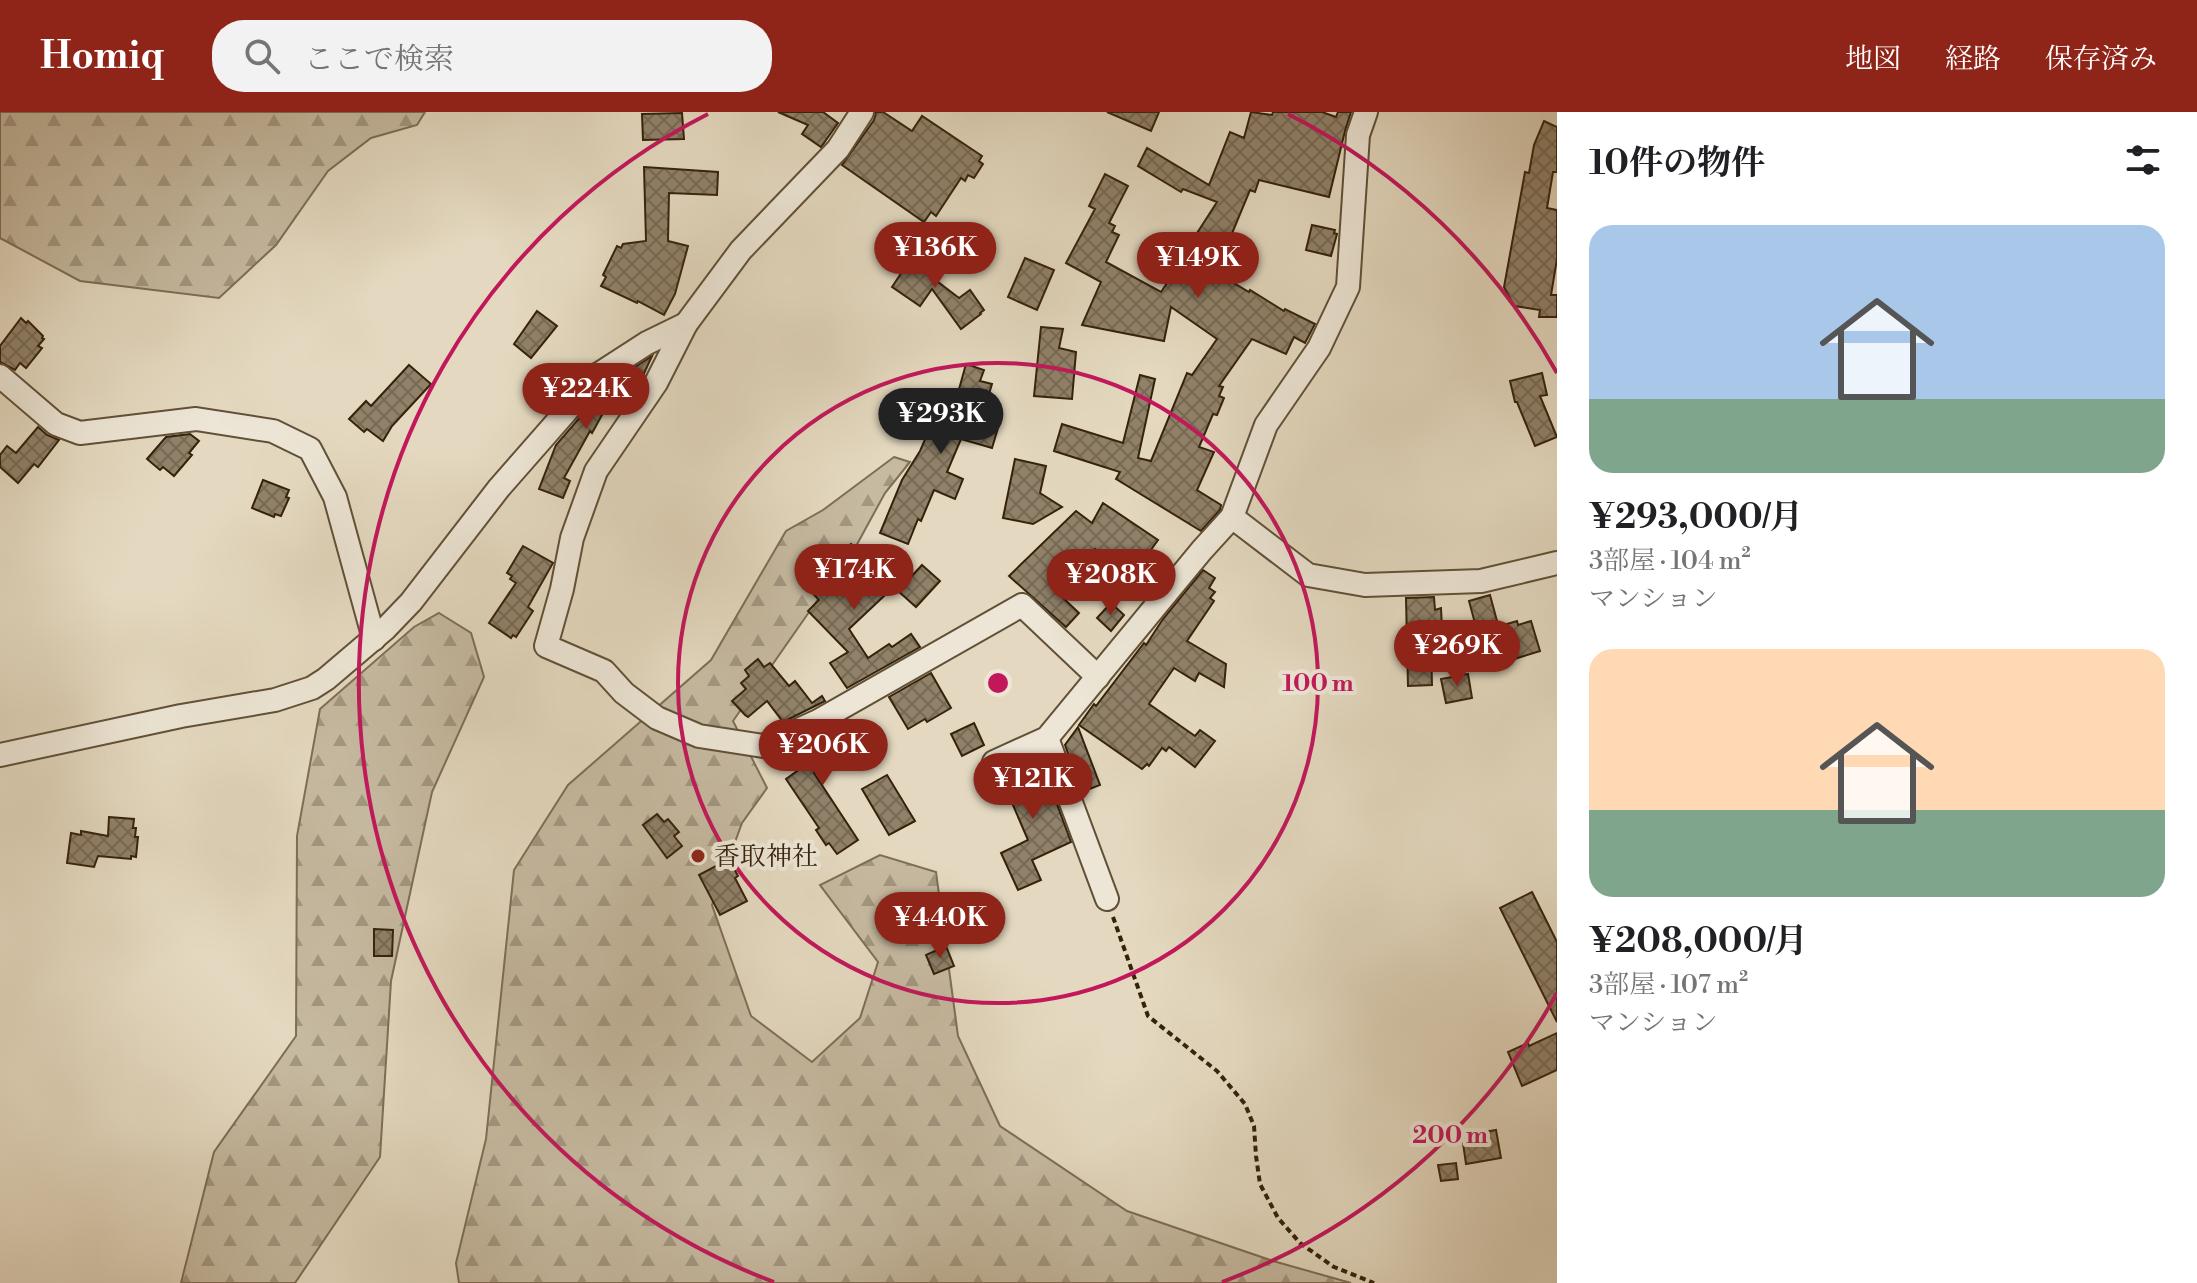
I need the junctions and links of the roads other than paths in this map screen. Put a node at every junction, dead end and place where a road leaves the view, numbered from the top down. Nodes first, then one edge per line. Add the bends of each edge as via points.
1 (862, 112) edge
2 (1366, 112) edge
3 (686, 324) junction
4 (0, 376) edge
5 (1232, 517) junction
6 (1557, 563) edge
7 (374, 639) junction
8 (1098, 677) junction
9 (1047, 738) junction
10 (0, 755) edge
11 (994, 762) dead end
12 (1107, 899) road end

1 - 3 street via 838,149 741,250
2 - 5 street via 1358,135 1348,287 1319,348 1266,425
3 - 7 street via 599,374 499,488 411,602
3 - 8 street via 656,383 596,471 572,538 546,646 604,671 657,718 699,736 763,746 818,721 1022,605
4 - 7 street via 56,424 80,433 196,419 273,431 310,449 335,497
5 - 6 street via 1308,575 1365,585 1481,581
5 - 8 street
7 - 10 street via 326,679 296,694
8 - 9 street
9 - 11 street
9 - 12 street

